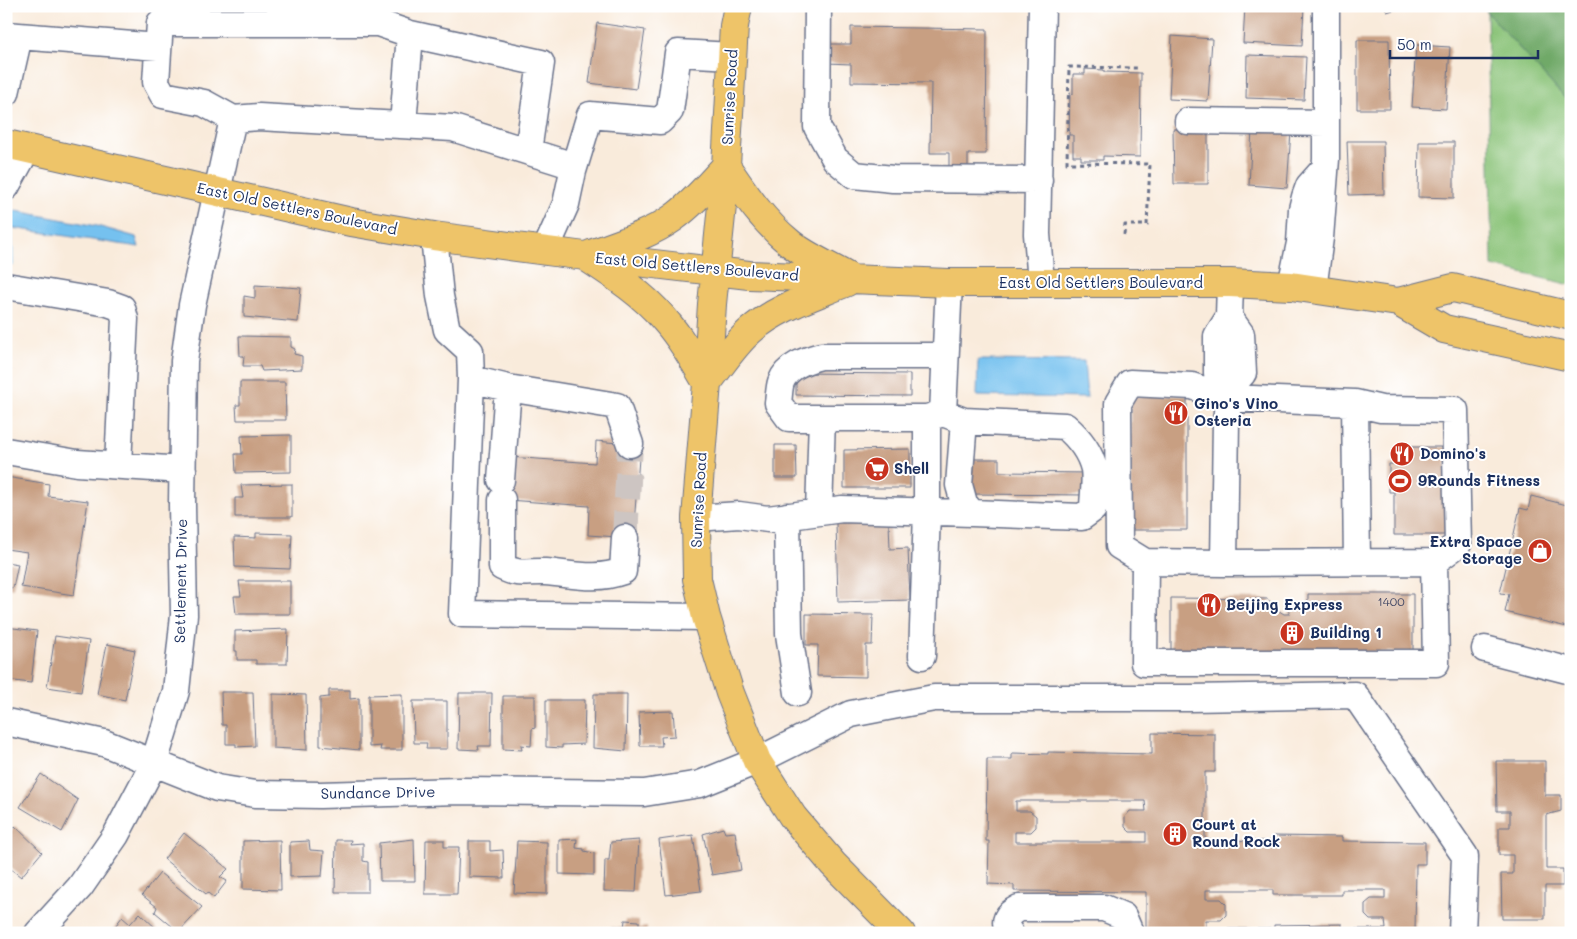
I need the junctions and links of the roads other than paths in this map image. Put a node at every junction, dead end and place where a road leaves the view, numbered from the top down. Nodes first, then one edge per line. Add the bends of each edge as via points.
1 (738, 6) edge
2 (818, 6) edge
3 (1042, 6) edge
4 (1326, 6) edge
5 (410, 34) junction
6 (12, 35) edge
7 (158, 47) junction
8 (732, 56) junction
9 (6, 93) edge
10 (233, 119) junction
11 (1188, 121) dead end
12 (1326, 123) junction
13 (403, 125) junction
14 (17, 147) edge
15 (528, 151) junction
16 (574, 166) junction
17 (726, 166) junction
18 (1039, 180) junction
19 (6, 186) edge
20 (217, 192) junction
21 (434, 236) junction
22 (545, 251) junction
23 (585, 256) junction
24 (715, 271) junction
25 (853, 280) junction
26 (949, 282) junction
27 (1041, 282) junction
28 (1230, 283) junction
29 (6, 286) edge
30 (1302, 287) junction
31 (1398, 302) junction
32 (1571, 316) edge
33 (945, 356) junction
34 (1571, 357) edge
35 (471, 379) junction
36 (708, 383) junction
37 (508, 388) junction
38 (1229, 393) junction
39 (1356, 403) junction
40 (944, 417) junction
41 (822, 418) junction
42 (630, 444) tunnel mouth
43 (6, 452) edge
44 (118, 466) junction
45 (183, 470) junction
46 (819, 512) junction
47 (927, 512) junction
48 (972, 514) junction
49 (787, 516) junction
50 (696, 518) junction
51 (626, 538) tunnel mouth
52 (1145, 562) junction
53 (1357, 562) junction
54 (1434, 562) junction
55 (1224, 563) junction
56 (706, 617) junction
57 (1485, 650) dead end
58 (922, 656) dead end
59 (1571, 671) edge
60 (798, 693) dead end
61 (6, 722) edge
62 (757, 761) junction
63 (154, 763) junction
64 (1129, 930) dead end
65 (38, 933) edge
66 (901, 933) edge
67 (1010, 933) edge
68 (1462, 933) edge

1 - 8 main road, Sunrise Road
2 - 18 street via 817,127 835,159 854,175 893,179
3 - 18 street
4 - 12 street
5 - 7 street via 378,23 160,23
5 - 13 street
5 - 15 street via 541,64
6 - 7 street
6 - 9 street
7 - 10 street via 156,82 164,95 204,103
8 - 16 street via 678,54 670,111 660,121 590,115
8 - 17 main road, Sunrise Road
10 - 13 street via 259,116
10 - 20 street, Settlement Drive
11 - 12 street
12 - 30 street via 1320,238
13 - 15 street via 453,128
14 - 19 street
14 - 20 main road, East Old Settlers Boulevard
15 - 16 street
16 - 22 street via 566,204
17 - 23 main road via 672,220
17 - 24 main road, Sunrise Road
17 - 25 main road via 770,226 791,244
18 - 27 street via 1037,234
20 - 21 main road, East Old Settlers Boulevard via 351,222
20 - 45 street, Settlement Drive via 192,305 184,362
21 - 22 main road, East Old Settlers Boulevard
21 - 35 street via 447,330 470,351
22 - 23 main road, East Old Settlers Boulevard
23 - 24 main road, East Old Settlers Boulevard
23 - 36 main road via 618,278 663,317
24 - 25 main road, East Old Settlers Boulevard
24 - 36 main road, Sunrise Road
25 - 26 main road, East Old Settlers Boulevard
25 - 36 main road via 792,305 749,331
26 - 27 main road, East Old Settlers Boulevard
26 - 33 street
27 - 28 main road, East Old Settlers Boulevard
28 - 30 main road, East Old Settlers Boulevard
28 - 38 street via 1229,318 1217,336 1217,373
29 - 44 street via 122,308 125,319
30 - 31 main road, East Old Settlers Boulevard
31 - 32 main road, East Old Settlers Boulevard via 1452,288
31 - 34 main road, East Old Settlers Boulevard via 1444,329
33 - 40 street
33 - 41 street via 821,356 806,361 790,370 781,382 778,403 789,418
35 - 37 street
35 - 56 street via 462,614
36 - 50 main road, Sunrise Road
37 - 42 street via 618,406
37 - 51 street via 502,490 502,566 514,572 609,576 623,571
38 - 39 street
38 - 52 street via 1192,386 1130,383 1118,403 1120,546
38 - 55 street
39 - 53 street
39 - 54 street via 1382,409 1455,410 1458,544
40 - 41 street
40 - 47 street
40 - 48 street via 959,485
40 - 48 street via 1065,426 1086,450 1094,470 1093,509 1082,517
41 - 46 street
43 - 44 street
44 - 45 street
45 - 63 street, Settlement Drive via 184,615 176,691
46 - 47 street via 842,509
46 - 49 street
47 - 48 street
47 - 58 street
49 - 50 street via 768,519 739,515
49 - 60 street via 789,634
50 - 56 main road, Sunrise Road via 697,579
52 - 54 street via 1144,663 1436,662
52 - 55 street
53 - 54 street
53 - 55 street
56 - 62 main road, Sunrise Road via 730,693
57 - 59 street
61 - 63 street, Sundance Drive via 104,743
62 - 63 street, Sundance Drive via 700,784 644,793 320,795 255,794 217,788
62 - 66 main road, Sunrise Road via 793,817 833,864
62 - 68 street, Sundance Drive via 851,714 934,698 1355,695 1465,856
63 - 65 street, Settlement Drive via 116,835 85,880
64 - 67 street via 1123,916 1104,908 1019,908 1009,913 1006,920

